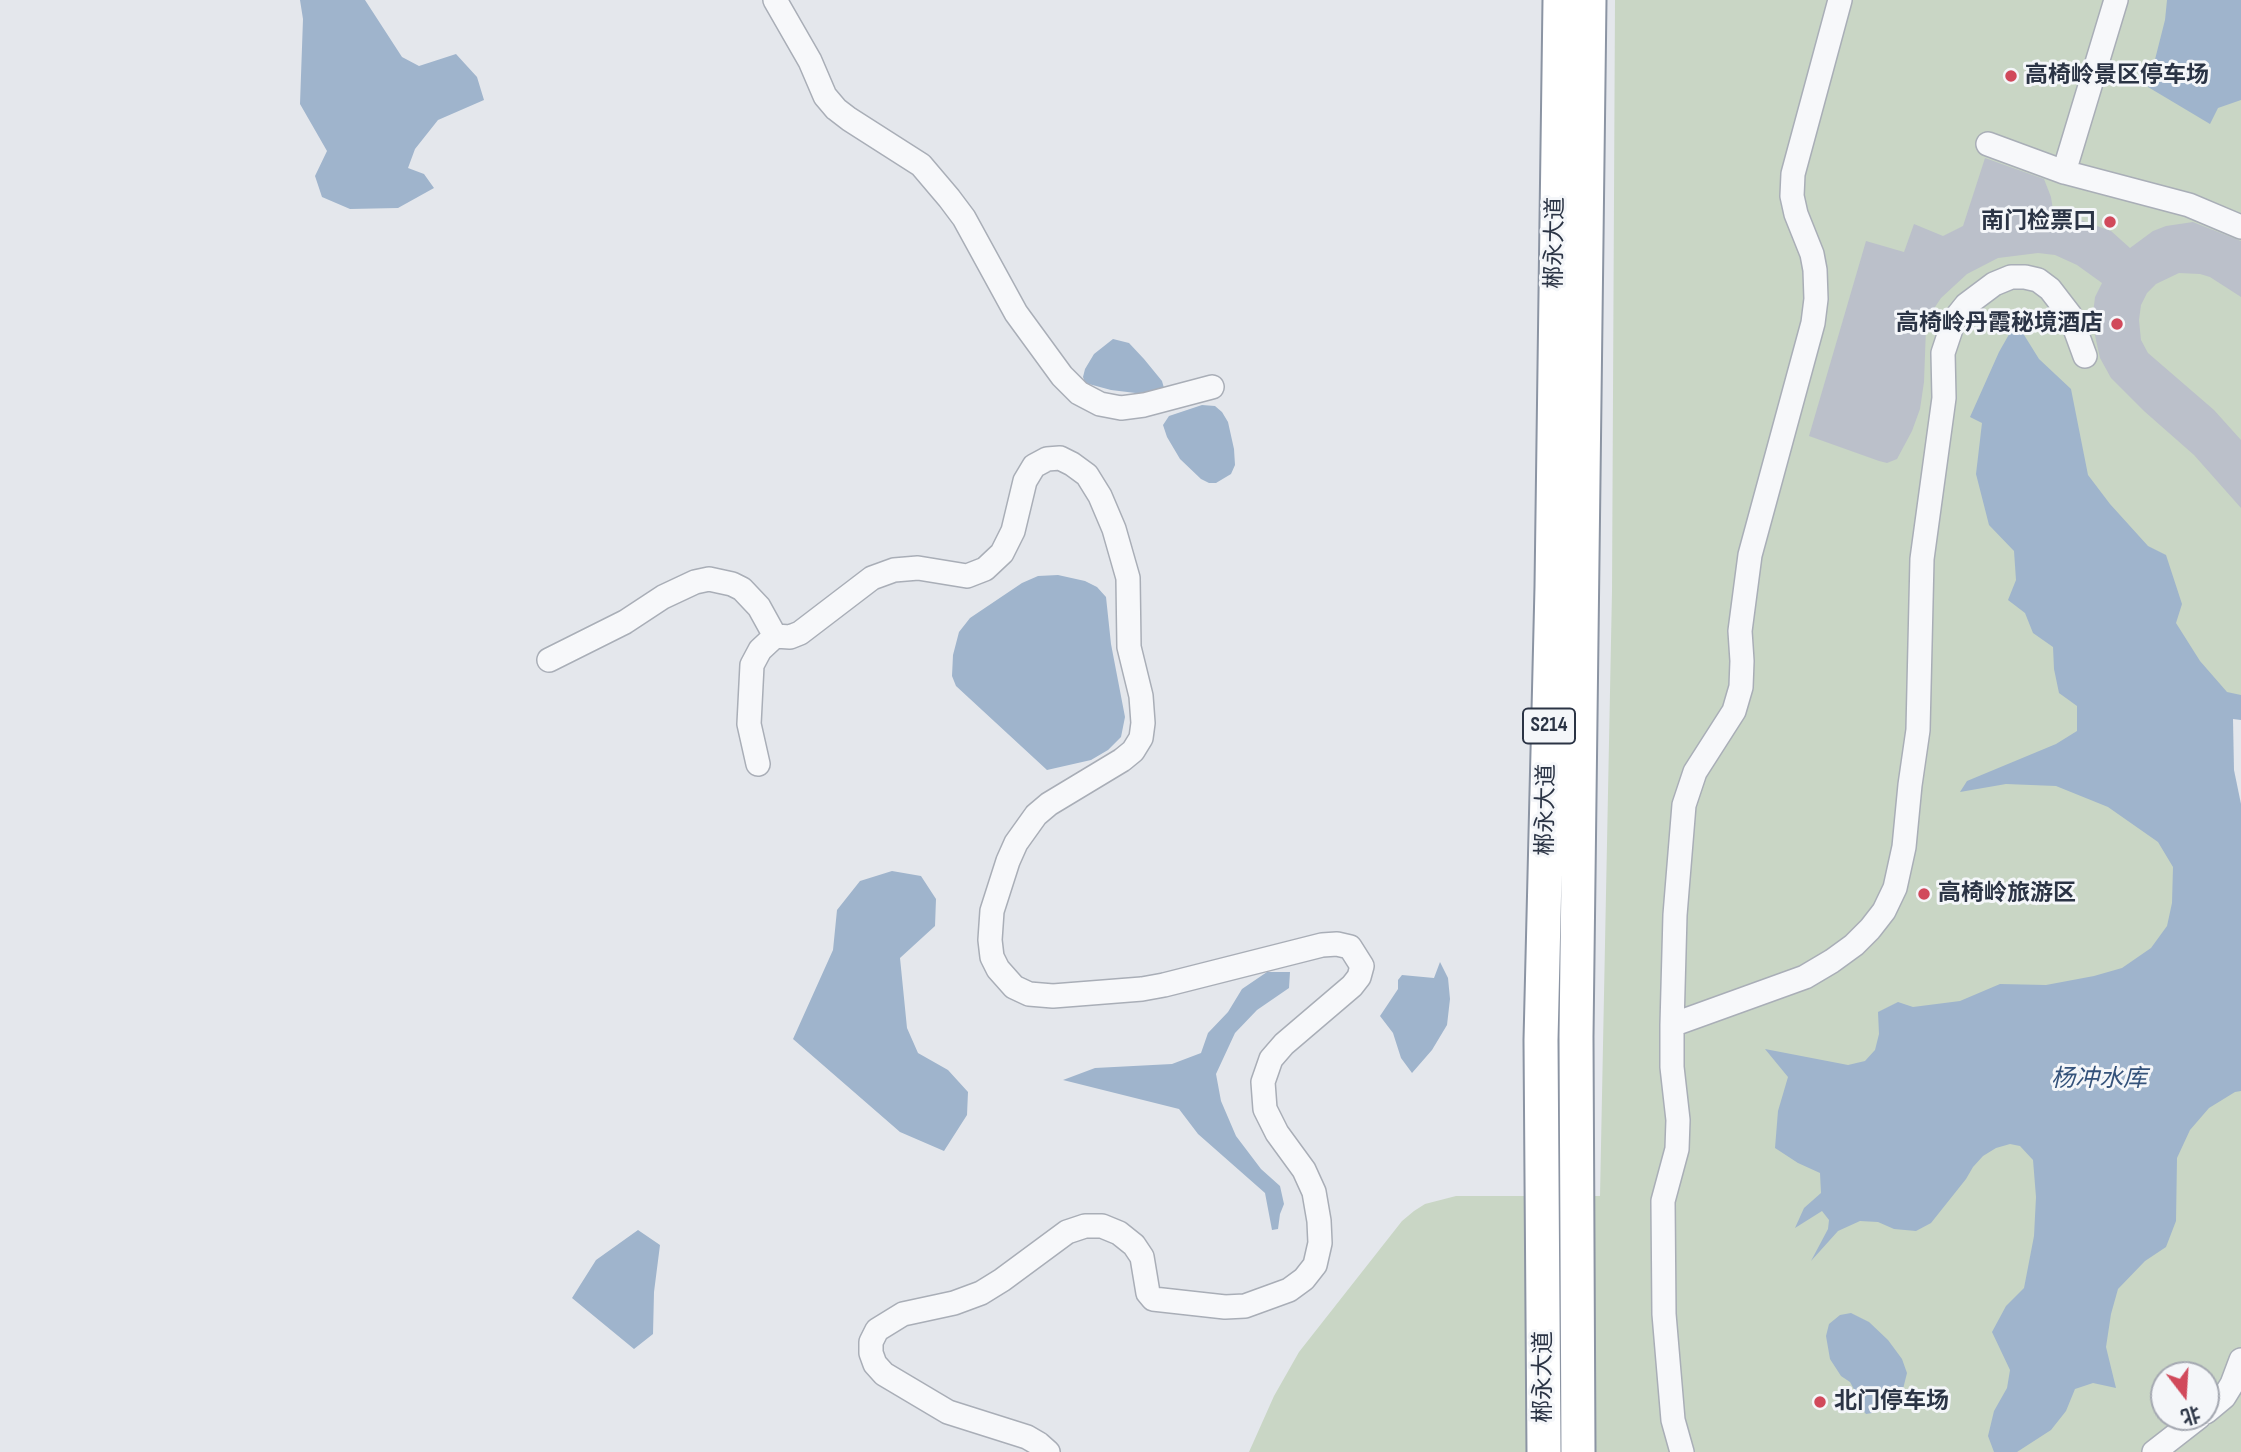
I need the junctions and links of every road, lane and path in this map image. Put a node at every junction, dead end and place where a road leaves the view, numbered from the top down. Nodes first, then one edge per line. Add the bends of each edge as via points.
1 (775, 0) edge
2 (1560, 0) edge
3 (1589, 0) edge
4 (1840, 0) edge
5 (2116, 0) edge
6 (1989, 144) dead end
7 (2064, 172) junction
8 (2241, 227) edge
9 (2085, 356) dead end
10 (1212, 387) dead end
11 (775, 636) junction
12 (549, 660) dead end
13 (758, 764) dead end
14 (1672, 1025) junction
15 (2241, 1360) edge
16 (2220, 1400) edge
17 (2181, 1431) edge
18 (1048, 1452) edge
19 (1544, 1452) edge
20 (1578, 1452) edge
21 (1682, 1452) edge
22 (2154, 1452) edge

1 - 10 street via 825,96 849,119 920,165 949,198 1016,313 1079,393 1121,408
2 - 19 highway, 郴永大道 / S214 via 1541,1040
3 - 20 highway, 郴永大道 / S214 via 1576,1036
4 - 14 street via 1793,174 1796,214 1815,270 1813,323 1750,555 1740,631 1741,687 1734,711 1695,772 1684,805
5 - 7 street
6 - 7 street
7 - 8 street via 2179,202
9 - 14 street via 2070,315 2050,289 2025,276 1994,284 1954,320 1943,353 1944,398 1922,559 1918,730 1895,888 1870,929 1832,961 1805,977
11 - 12 street via 751,597 732,584 709,579 663,597 625,622
11 - 13 street via 752,665 749,724
11 - 18 street via 800,633 872,578 894,570 918,568 967,576 985,569 1002,553 1013,531 1025,481 1034,466 1059,458 1072,464 1087,475 1100,496 1128,578 1129,647 1140,696 1141,738 1122,760 1036,815 1016,843 992,911 990,940 998,969 1014,987 1030,995 1053,996 1153,987 1322,945 1350,947 1362,966 1352,986 1271,1059 1264,1082 1265,1109 1304,1170 1320,1221 1315,1265 1297,1285 1245,1306 1153,1299 1142,1257 1134,1245 1102,1226 1085,1226 1067,1232 981,1293 903,1314 877,1331 871,1353 884,1374 948,1412 1027,1437
14 - 21 street via 1678,1120 1677,1149 1663,1201 1664,1314 1673,1420
15 - 16 street
17 - 22 street

